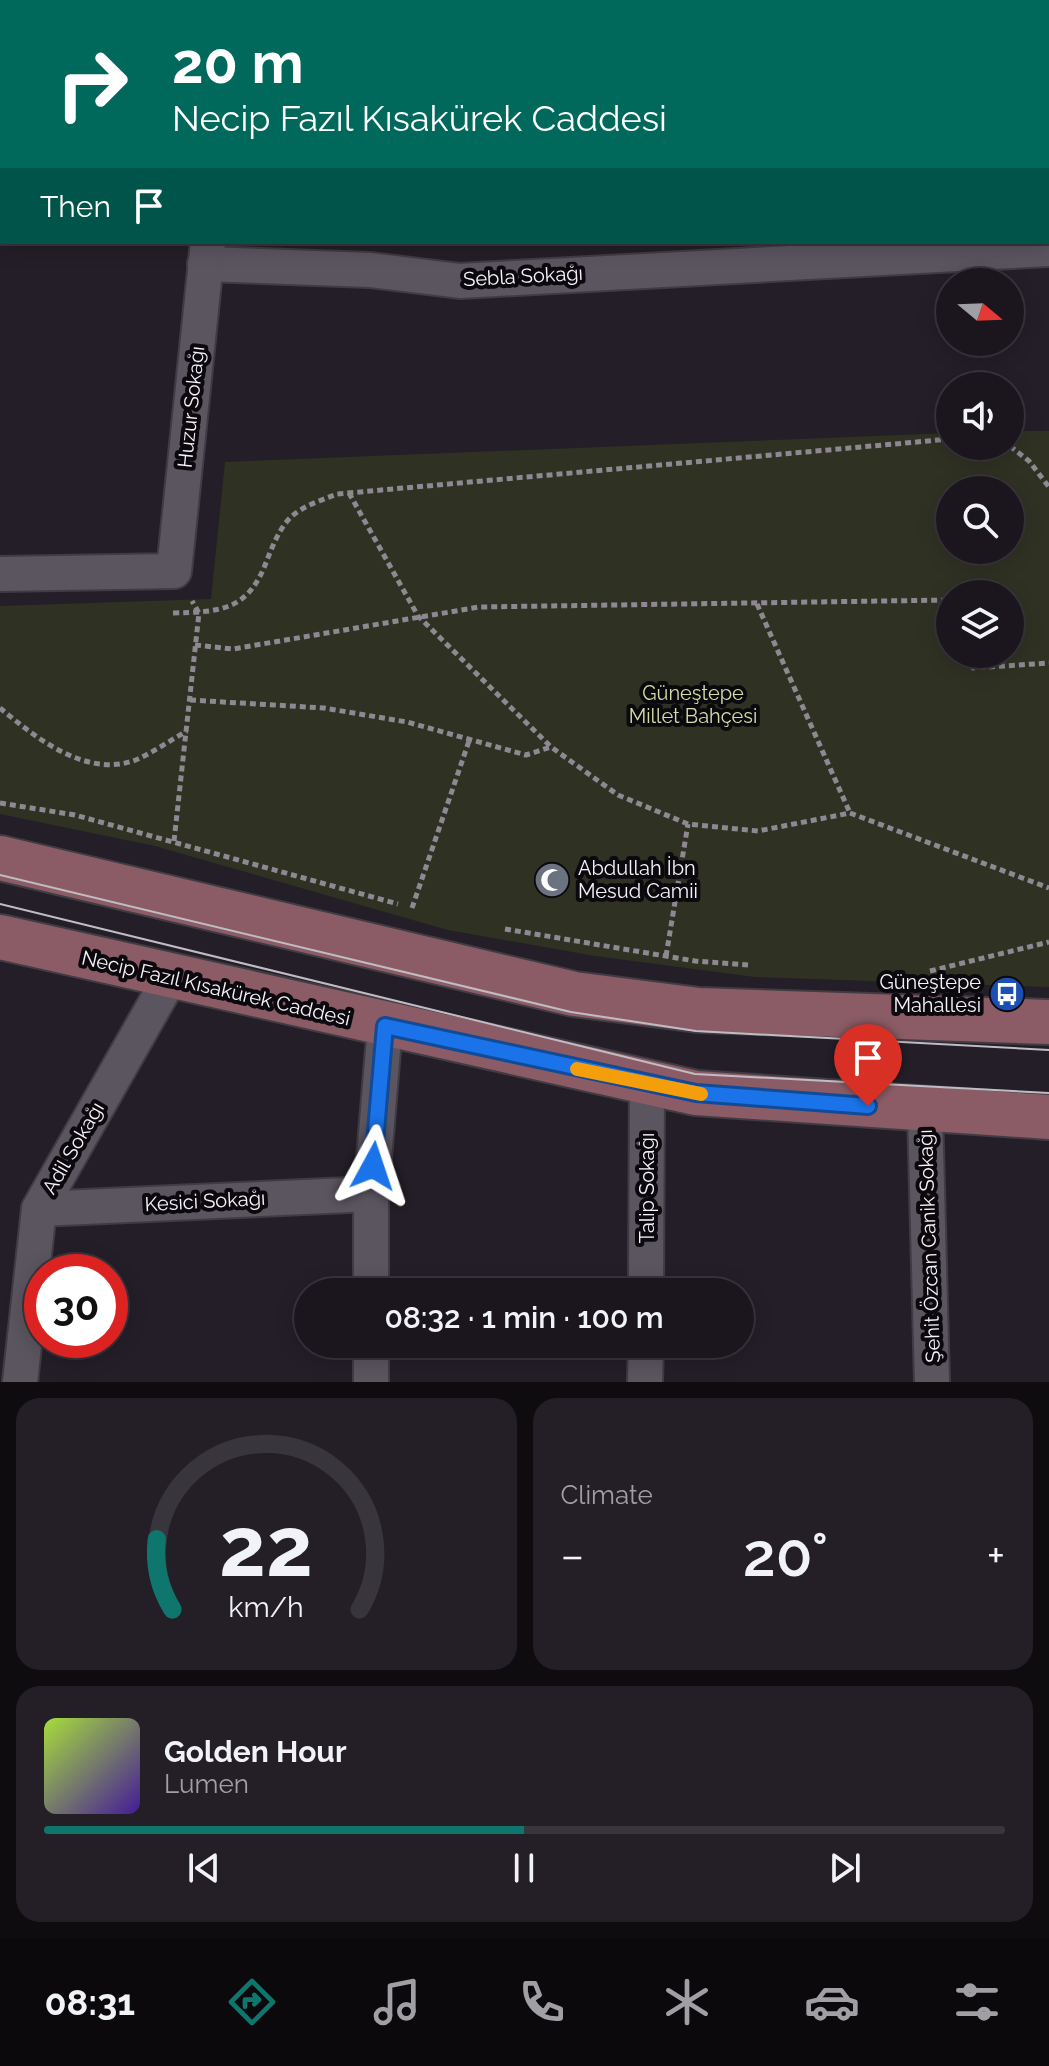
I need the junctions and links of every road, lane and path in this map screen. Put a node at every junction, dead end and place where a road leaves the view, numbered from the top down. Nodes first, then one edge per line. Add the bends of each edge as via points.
1 (1049, 249) edge
2 (206, 253) edge
3 (746, 254) edge
4 (936, 440) edge
5 (1024, 457) edge
6 (1049, 487) edge
7 (349, 493) junction
8 (174, 571) junction
9 (0, 574) edge
10 (936, 600) edge
11 (757, 604) junction
12 (169, 613) dead end
13 (199, 613) junction
14 (418, 616) junction
15 (195, 645) junction
16 (1049, 663) edge
17 (1024, 665) edge
18 (190, 700) junction
19 (0, 708) edge
20 (187, 731) junction
21 (469, 741) junction
22 (551, 747) junction
23 (0, 803) edge
24 (850, 813) junction
25 (688, 824) junction
26 (174, 841) junction
27 (0, 858) edge
28 (1049, 888) edge
29 (412, 908) junction
30 (421, 910) dead end
31 (498, 928) dead end
32 (0, 937) edge
33 (1049, 942) edge
34 (666, 956) junction
35 (754, 965) dead end
36 (921, 974) dead end
37 (170, 978) junction
38 (1049, 1022) edge
39 (385, 1026) junction
40 (647, 1085) junction
41 (925, 1111) junction
42 (1049, 1117) edge
43 (371, 1194) junction
44 (39, 1209) junction
45 (371, 1278) edge
46 (646, 1278) edge
47 (371, 1358) edge
48 (646, 1358) edge
49 (20, 1382) edge
50 (371, 1382) edge
51 (645, 1382) edge
52 (932, 1382) edge

1 - 3 street, Sebla Sokağı
2 - 3 street, Sebla Sokağı via 460,281
2 - 8 street, Huzur Sokağı
4 - 7 path
5 - 6 path
7 - 13 path via 291,517 247,597 227,609
7 - 14 path
8 - 9 street
8 - 13 path
10 - 11 path
11 - 14 path via 479,607
11 - 24 path
12 - 13 path
13 - 15 path
14 - 15 path via 233,649
14 - 22 path
15 - 18 path
16 - 17 path
18 - 20 path
18 - 21 path via 324,708 407,722
19 - 20 path via 67,755 101,764 136,760
20 - 26 path
21 - 22 path via 526,755
21 - 29 path
22 - 25 path via 618,795
23 - 26 path via 75,815
24 - 25 path via 758,831
24 - 28 path
25 - 34 path
26 - 29 path
27 - 38 main road via 574,994 699,1010
29 - 30 path
31 - 34 path
32 - 37 main road, Necip Fazıl Kısakürek Caddesi
33 - 36 path
34 - 35 path
37 - 39 main road, Necip Fazıl Kısakürek Caddesi
37 - 44 street, Adil Sokağı
39 - 40 main road, Necip Fazıl Kısakürek Caddesi
39 - 43 street
40 - 41 main road, Necip Fazıl Kısakürek Caddesi
40 - 46 street, Talip Sokağı
41 - 42 main road, Necip Fazıl Kısakürek Caddesi
41 - 52 street, Şehit Özcan Canik Sokağı
43 - 44 street, Kesici Sokağı
43 - 45 street
44 - 49 street, Adil Sokağı
47 - 50 street
48 - 51 street

